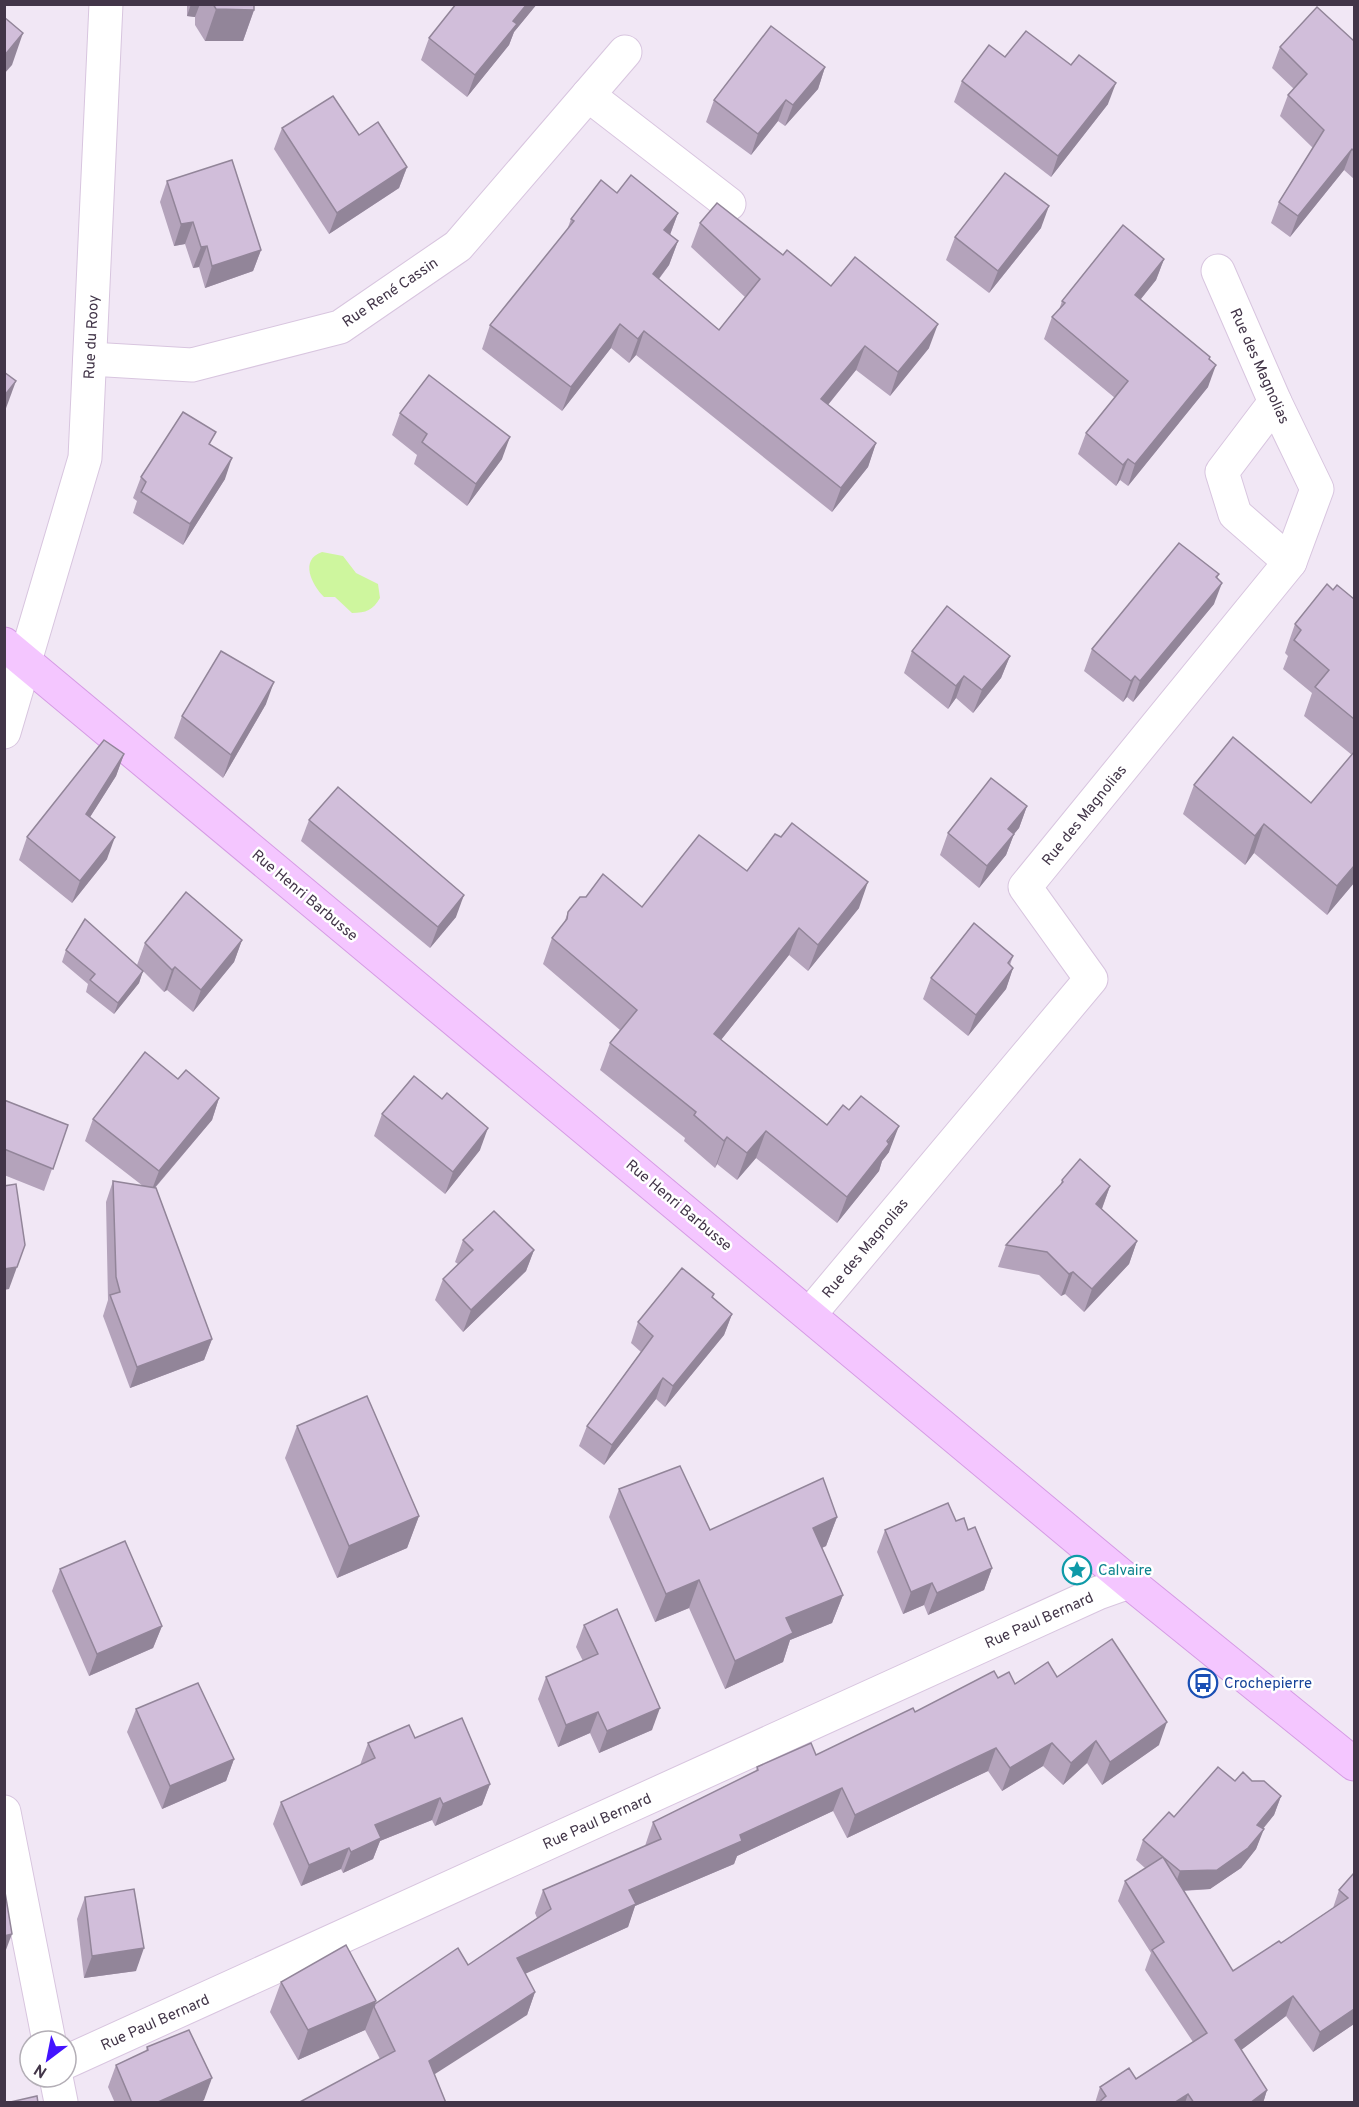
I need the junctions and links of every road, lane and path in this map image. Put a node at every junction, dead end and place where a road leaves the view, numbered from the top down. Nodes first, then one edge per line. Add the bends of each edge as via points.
1 (106, 4) edge
2 (625, 52) dead end
3 (588, 95) junction
4 (729, 204) dead end
5 (1218, 271) dead end
6 (90, 359) junction
7 (1275, 402) junction
8 (1290, 562) junction
9 (15, 653) edge
10 (4, 732) edge
11 (810, 1314) junction
12 (1129, 1582) junction
13 (1354, 1764) edge
14 (4, 1812) edge
15 (47, 2029) edge
16 (78, 2057) edge

1 - 6 street, Rue du Rooy
2 - 3 street, Rue René Cassin
3 - 4 street
3 - 6 street, Rue René Cassin via 458,246 340,327 192,365
5 - 7 street, Rue des Magnolias
6 - 9 street, Rue du Rooy via 85,458
7 - 8 street, Rue des Magnolias via 1317,489
7 - 8 street via 1222,472 1235,514
8 - 11 street, Rue des Magnolias via 1025,886 1091,979
9 - 10 street, Rue du Rooy
9 - 11 main road, Rue Henri Barbusse
11 - 12 main road, Rue Henri Barbusse
12 - 13 main road, Rue Henri Barbusse
12 - 16 street, Rue Paul Bernard
14 - 15 street

